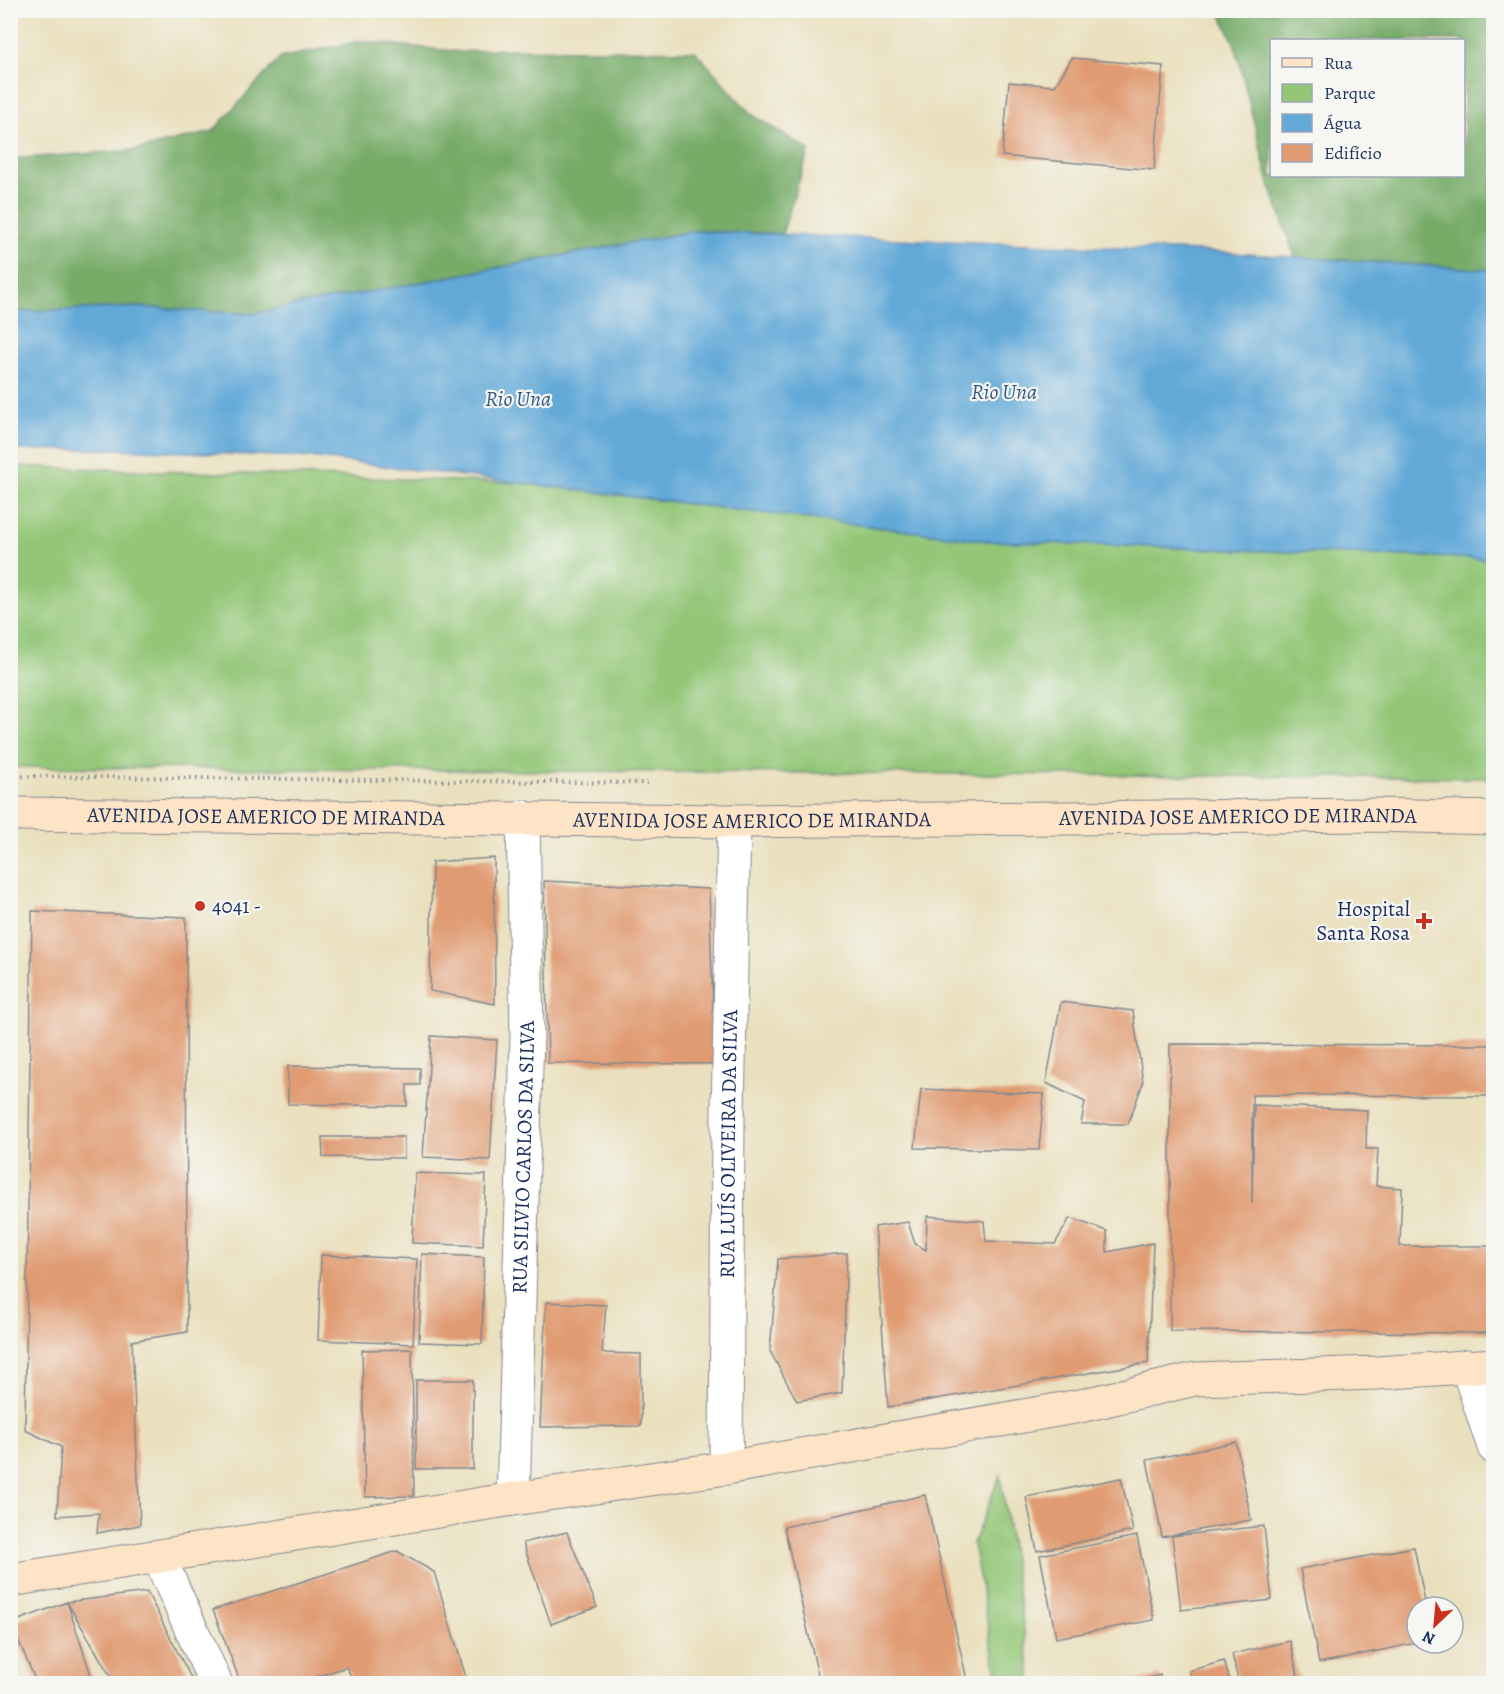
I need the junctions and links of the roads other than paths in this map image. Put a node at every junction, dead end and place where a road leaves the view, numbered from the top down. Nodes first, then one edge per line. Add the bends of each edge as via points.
1 (10, 814) edge
2 (523, 816) junction
3 (1494, 818) edge
4 (734, 820) junction
5 (1480, 1365) edge
6 (1494, 1447) edge
7 (726, 1468) junction
8 (513, 1499) junction
9 (159, 1557) junction
10 (10, 1580) edge
11 (216, 1683) edge

1 - 2 main road, AVENIDA JOSE AMERICO DE MIRANDA
2 - 4 main road, AVENIDA JOSE AMERICO DE MIRANDA
2 - 8 street, RUA SILVIO CARLOS DA SILVA via 527,1035
3 - 4 main road, AVENIDA JOSE AMERICO DE MIRANDA via 1375,814
4 - 7 street, RUA LUÍS OLIVEIRA DA SILVA
5 - 6 street
5 - 7 main road via 1195,1379 1080,1406
7 - 8 main road
8 - 9 main road
9 - 10 main road
9 - 11 street

